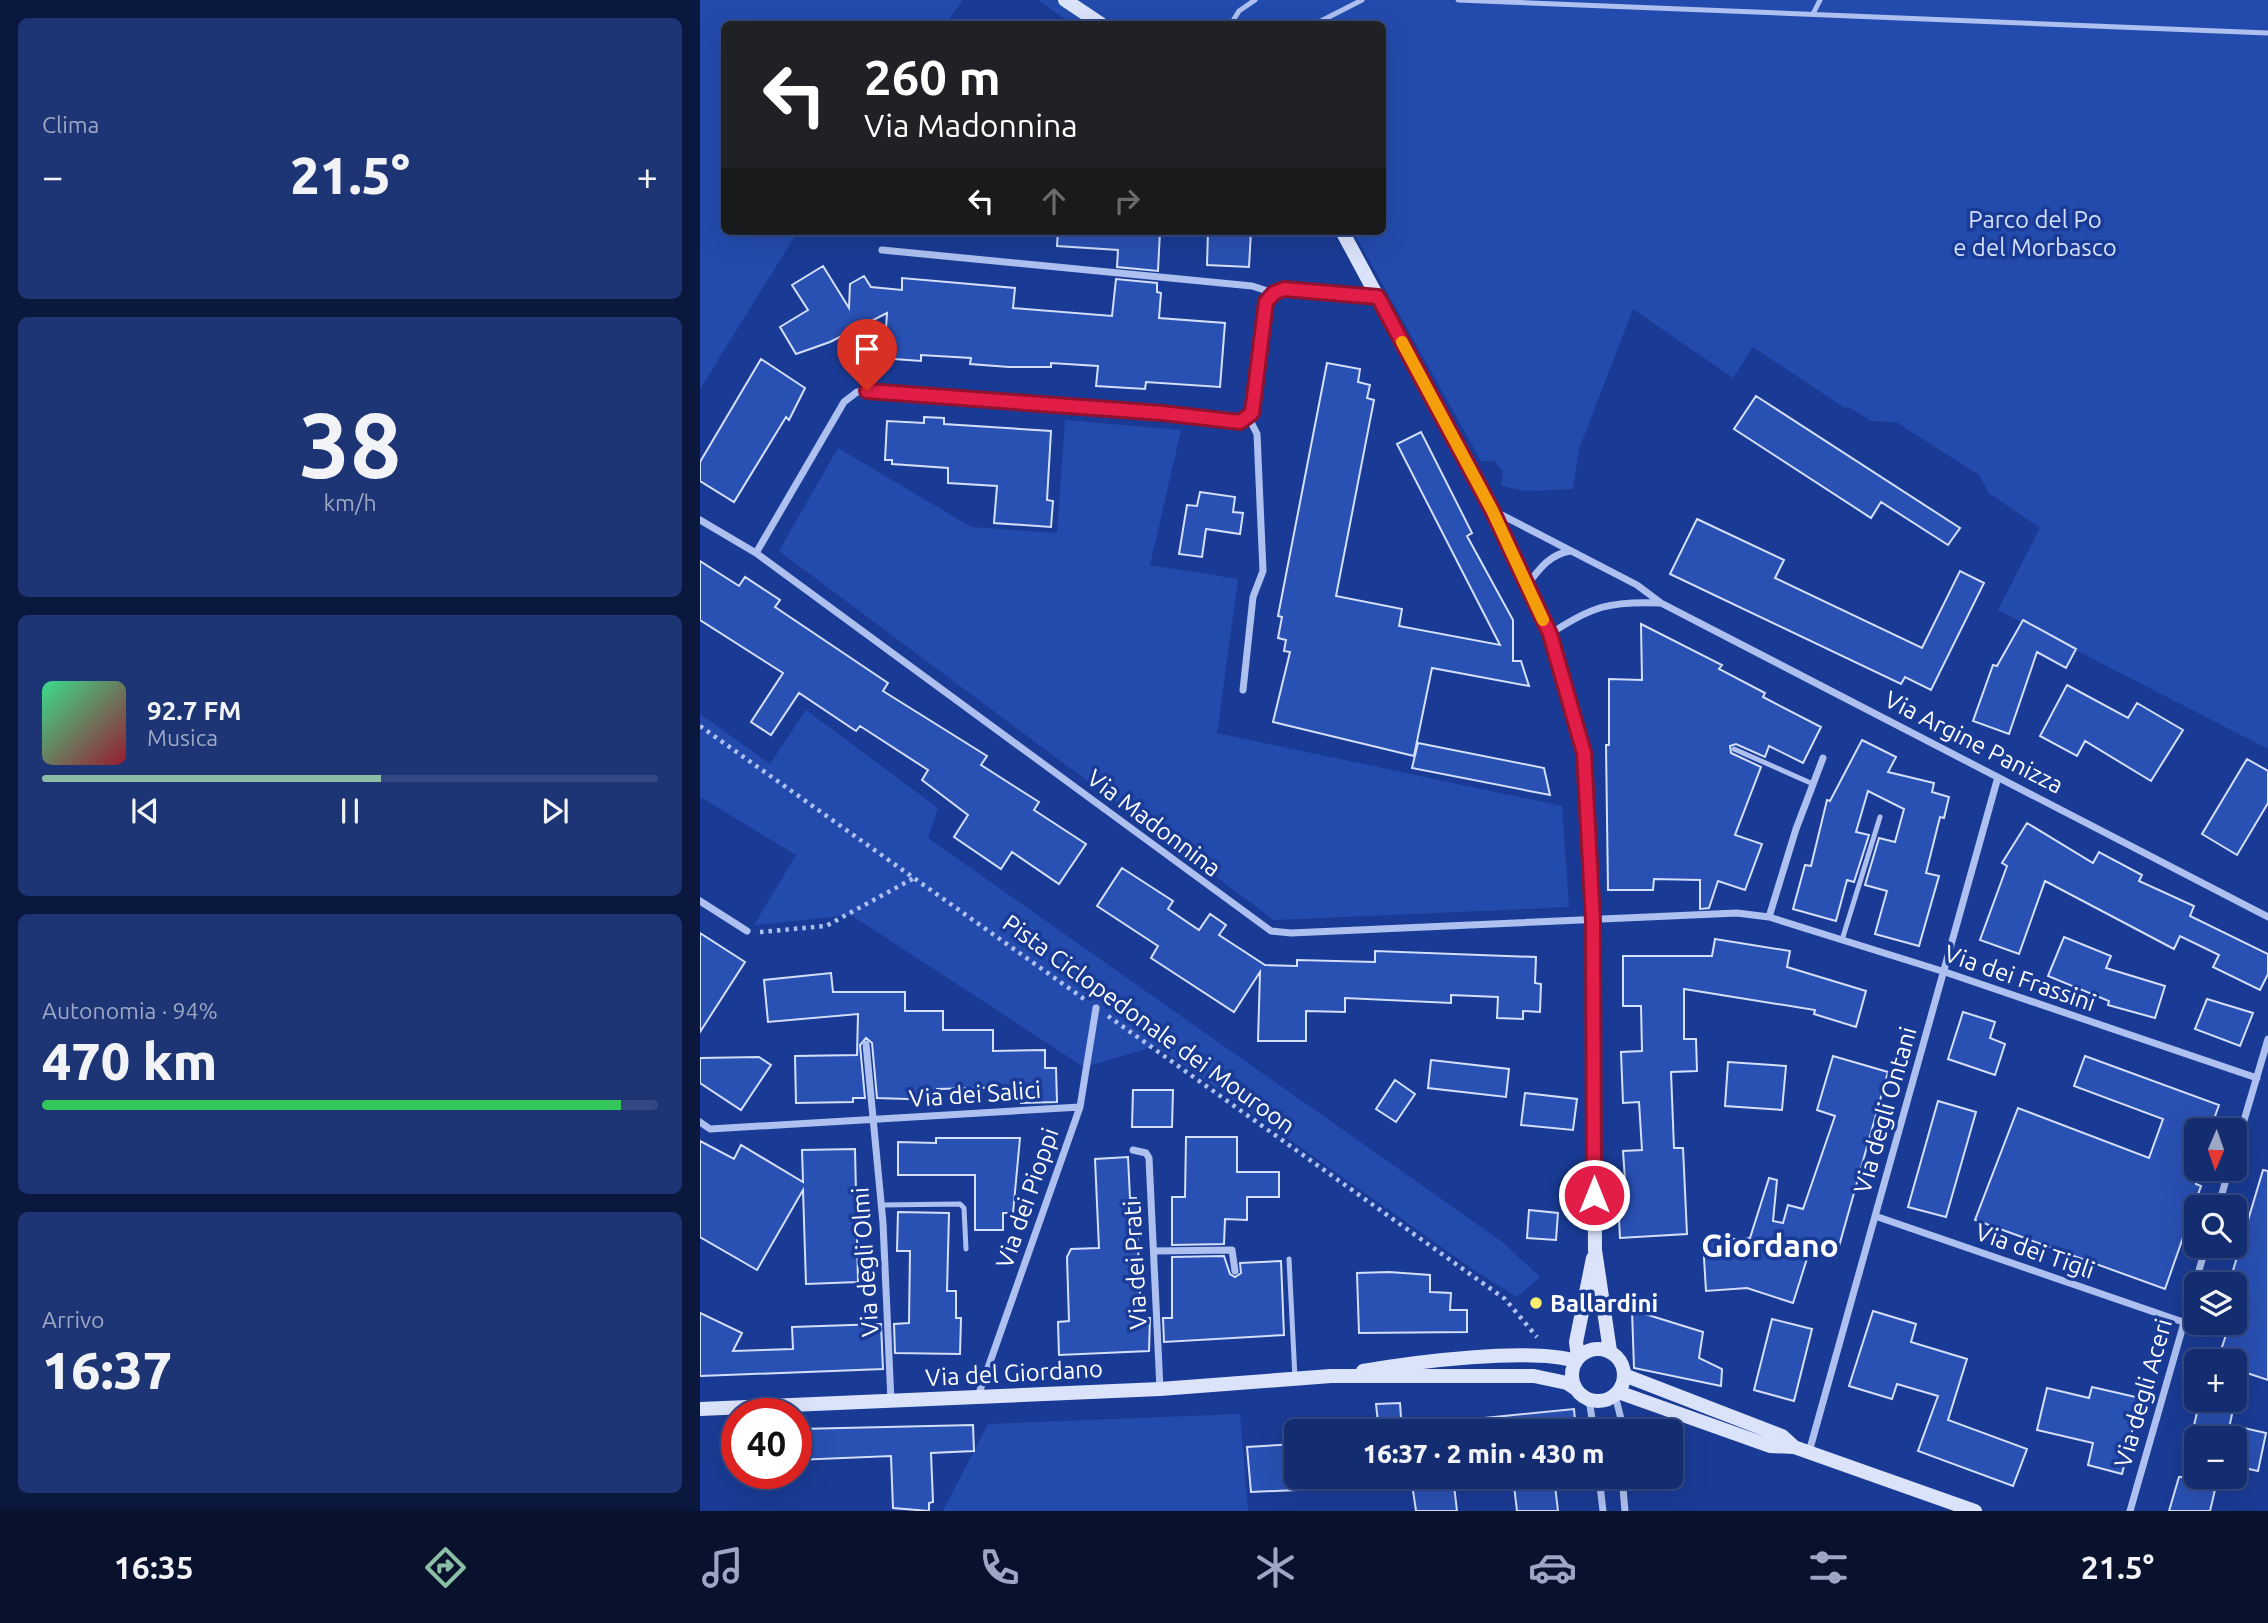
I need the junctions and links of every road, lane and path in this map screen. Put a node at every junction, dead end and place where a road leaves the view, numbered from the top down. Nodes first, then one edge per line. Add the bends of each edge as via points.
1 (1065, 0) edge
2 (1255, 0) edge
3 (1362, 0) edge
4 (1458, 0) edge
5 (1820, 0) edge
6 (1813, 14) junction
7 (1096, 21) edge
8 (1233, 21) edge
9 (1321, 21) edge
10 (2268, 33) edge
11 (1344, 235) edge
12 (883, 250) dead end
13 (1274, 293) junction
14 (1378, 297) junction
15 (1249, 418) junction
16 (1492, 510) junction
17 (700, 520) edge
18 (1571, 551) junction
19 (756, 553) junction
20 (1527, 585) junction
21 (1661, 603) junction
22 (1550, 634) junction
23 (1243, 690) dead end
24 (700, 726) edge
25 (1734, 748) dead end
26 (1823, 758) dead end
27 (1998, 777) junction
28 (1813, 784) junction
29 (1880, 817) dead end
30 (914, 878) junction
31 (700, 901) edge
32 (2267, 913) edge
33 (1769, 917) junction
34 (1593, 921) junction
35 (747, 931) joint
36 (1842, 940) junction
37 (1945, 972) junction
38 (1097, 1008) junction
39 (2268, 1039) edge
40 (866, 1044) dead end
41 (2257, 1078) junction
42 (1080, 1107) junction
43 (2245, 1118) edge
44 (872, 1120) junction
45 (700, 1122) edge
46 (1133, 1150) dead end
47 (881, 1205) junction
48 (1875, 1216) junction
49 (965, 1249) dead end
50 (1594, 1250) junction
51 (1154, 1251) junction
52 (2202, 1258) edge
53 (1289, 1259) dead end
54 (1235, 1271) dead end
55 (2183, 1322) junction
56 (1610, 1351) junction
57 (1535, 1356) junction
58 (1577, 1359) junction
59 (1624, 1375) junction
60 (1331, 1376) junction
61 (1295, 1378) junction
62 (1160, 1389) junction
63 (1576, 1389) junction
64 (1616, 1393) junction
65 (978, 1397) junction
66 (1589, 1399) junction
67 (891, 1401) junction
68 (700, 1409) edge
69 (1592, 1419) edge
70 (1621, 1419) edge
71 (1794, 1447) junction
72 (1809, 1453) junction
73 (1600, 1489) edge
74 (1623, 1489) edge
75 (1603, 1511) edge
76 (1625, 1511) edge
77 (1975, 1511) edge
78 (2130, 1511) edge

1 - 7 street
2 - 8 lane
3 - 9 lane
4 - 6 lane
5 - 6 lane
6 - 10 lane
11 - 14 street
12 - 13 street via 1252,286
13 - 14 street via 1284,289
13 - 15 street via 1266,302
14 - 16 street
15 - 19 street via 1240,422 858,392 844,402
15 - 23 street via 1257,434 1263,571 1253,597
16 - 18 street, Via Argine Panizza
16 - 20 street
17 - 19 street, Via Madonnina
18 - 20 street via 1547,560
18 - 21 street, Via Argine Panizza via 1637,585
19 - 34 street, Via Madonnina via 1271,931
20 - 22 street
21 - 22 street, Via Argine Panizza via 1603,604
21 - 27 street, Via Argine Panizza
22 - 34 street via 1584,753
24 - 30 path, Pista Ciclopedonale dei Mouroon
25 - 28 lane
26 - 28 street
27 - 32 street, Via Argine Panizza
27 - 37 street, Via degli Ontani
28 - 33 street
29 - 36 lane
30 - 35 path via 826,926
30 - 38 path, Pista Ciclopedonale dei Mouroon
31 - 35 street
33 - 34 street, Via dei Frassini via 1737,913
33 - 36 street, Via dei Frassini
34 - 50 street
36 - 37 street, Via dei Frassini
37 - 41 street, Via dei Frassini
37 - 48 street, Via degli Ontani
38 - 42 street, Via dei Pioppi
38 - 57 path, Pista Ciclopedonale dei Mouroon via 1505,1299 1537,1335
39 - 41 street
40 - 44 street
41 - 43 street
42 - 44 street, Via dei Salici
42 - 65 street, Via dei Pioppi
44 - 45 street, Via dei Salici via 710,1129
44 - 47 street, Via degli Olmi
46 - 51 street, Via dei Prati via 1149,1158
47 - 49 lane via 960,1204 964,1208
47 - 67 street, Via degli Olmi
48 - 55 street, Via dei Tigli
48 - 72 street, Via degli Ontani
50 - 56 street
50 - 58 street via 1576,1342
51 - 54 street via 1232,1250
51 - 62 street, Via dei Prati
52 - 55 street, Via degli Aceri
53 - 61 lane
55 - 78 street, Via degli Aceri
56 - 58 street, Via del Giordano via 1592,1349
56 - 59 street via 1620,1361
57 - 58 street, Via del Giordano
57 - 60 street, Via del Giordano via 1409,1363
58 - 63 street via 1572,1372
59 - 64 street
59 - 71 street via 1782,1436
60 - 61 street, Via del Giordano
60 - 63 street, Via del Giordano via 1534,1376 1567,1382
61 - 62 street, Via del Giordano
62 - 65 street, Via del Giordano
63 - 66 street, Via del Giordano
64 - 66 street via 1603,1400
64 - 70 street
64 - 71 street via 1770,1446
65 - 67 street, Via del Giordano
66 - 69 street
67 - 68 street, Via del Giordano
71 - 72 street
72 - 77 street
73 - 75 street
74 - 76 street

